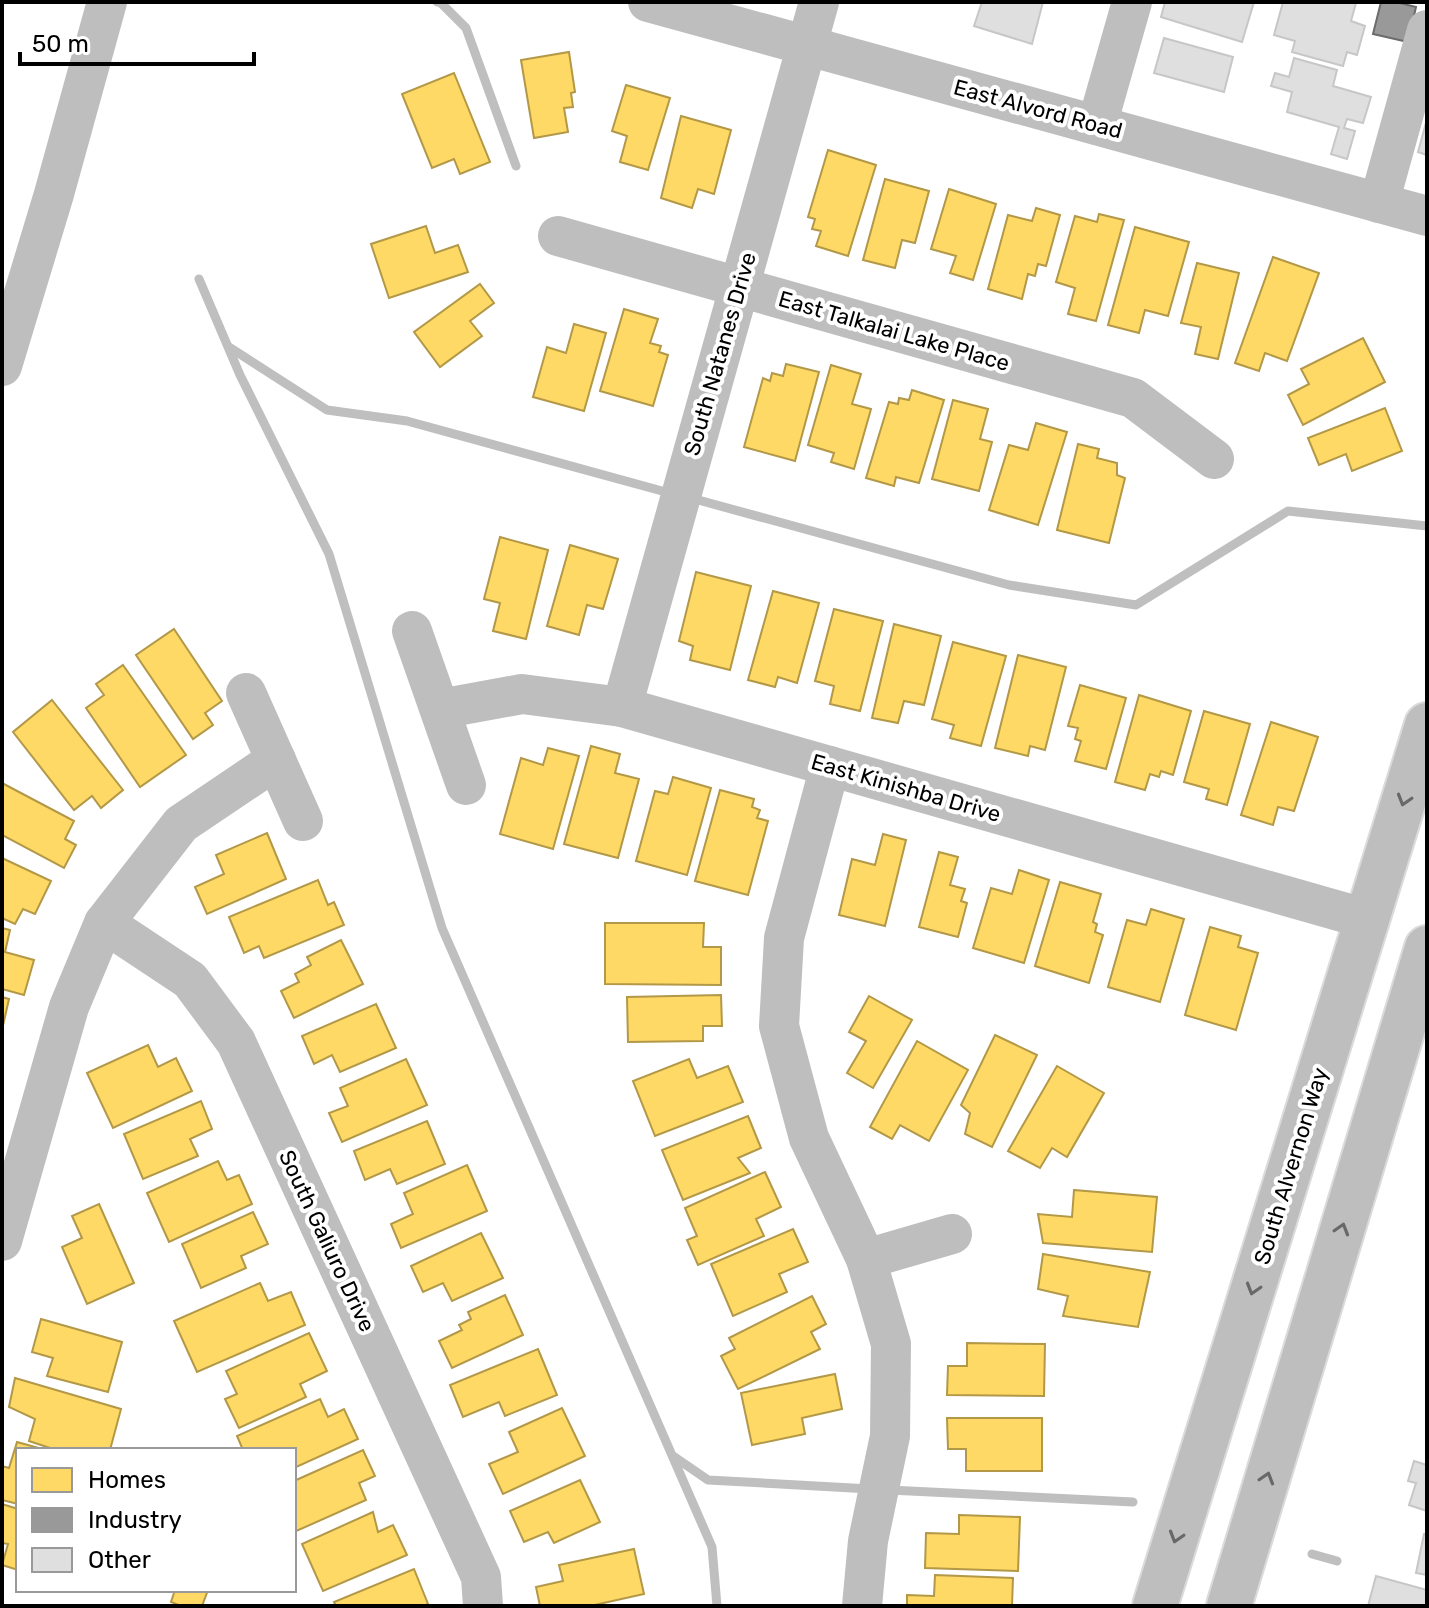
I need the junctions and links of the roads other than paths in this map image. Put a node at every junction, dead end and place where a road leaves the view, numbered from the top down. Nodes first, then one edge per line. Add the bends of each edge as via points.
1 (107, 2) edge
2 (648, 2) edge
3 (819, 2) edge
4 (1132, 2) edge
5 (1427, 30) edge
6 (806, 45) junction
7 (1097, 125) junction
8 (1379, 203) junction
9 (1427, 216) edge
10 (558, 236) dead end
11 (739, 287) junction
12 (2, 366) edge
13 (1214, 459) dead end
14 (412, 631) dead end
15 (246, 693) dead end
16 (622, 707) junction
17 (440, 709) junction
18 (1427, 725) edge
19 (276, 760) junction
20 (830, 766) junction
21 (466, 785) dead end
22 (303, 821) dead end
23 (1367, 919) junction
24 (104, 923) junction
25 (1427, 948) edge
26 (952, 1234) dead end
27 (2, 1241) edge
28 (866, 1259) junction
29 (483, 1606) edge
30 (862, 1606) edge
31 (1155, 1606) edge
32 (1229, 1606) edge

1 - 12 street
2 - 6 street, East Alvord Road
3 - 6 street, South Natanes Drive
4 - 7 street
5 - 8 street
6 - 7 street, East Alvord Road
6 - 11 street, South Natanes Drive
7 - 8 street, East Alvord Road
8 - 9 street, East Alvord Road
10 - 11 street, East Talkalai Lake Place
11 - 13 street, East Talkalai Lake Place via 1133,398
11 - 16 street, South Natanes Drive
14 - 17 street
15 - 19 street
16 - 17 street, East Kinishba Drive via 522,694
16 - 20 street, East Kinishba Drive
17 - 21 street
18 -> 23 main road, South Alvernon Way
19 - 22 street
19 - 24 street via 181,824
20 - 23 street, East Kinishba Drive
20 - 28 street via 784,938 779,1026 809,1138
23 -> 31 main road, South Alvernon Way
24 - 27 street via 69,1007
24 - 29 street, South Galiuro Drive via 190,980 236,1042 481,1577
32 -> 25 main road
26 - 28 street
28 - 30 street via 891,1344 890,1436 868,1541

